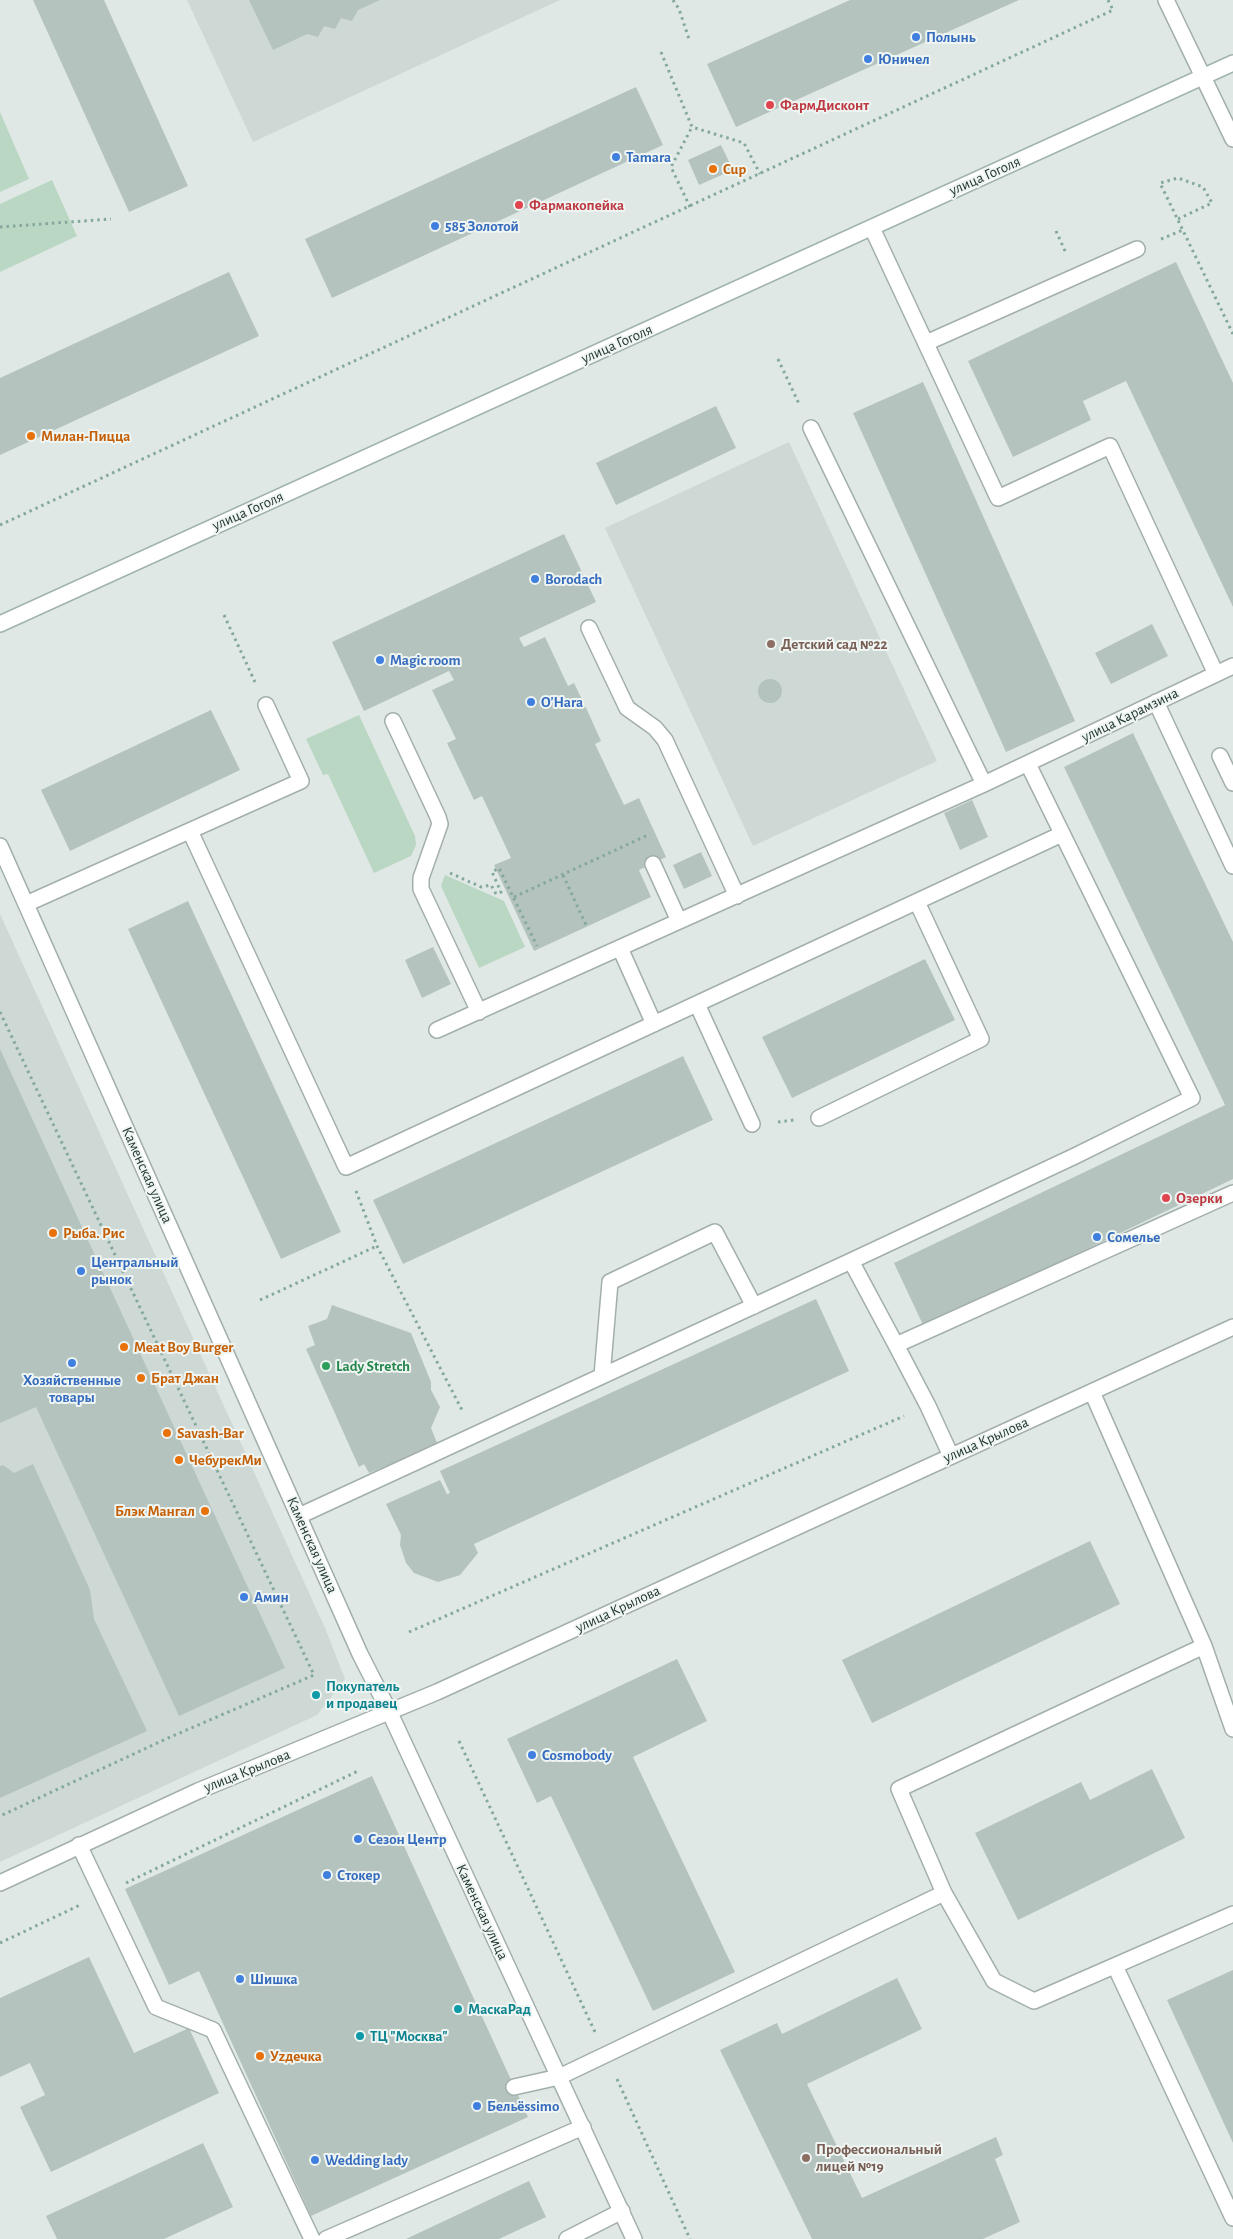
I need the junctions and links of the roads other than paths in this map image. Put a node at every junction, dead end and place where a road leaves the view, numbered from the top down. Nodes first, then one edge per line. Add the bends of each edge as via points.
1 (1166, 0) edge
2 (1233, 63) edge
3 (1202, 78) junction
4 (1233, 139) edge
5 (872, 228) junction
6 (1137, 249) dead end
7 (926, 343) junction
8 (811, 428) road end
9 (0, 624) edge
10 (589, 628) dead end
11 (1233, 666) edge
12 (1216, 674) junction
13 (1156, 702) junction
14 (266, 705) road end
15 (393, 721) dead end
16 (1220, 756) dead end
17 (1028, 764) junction
18 (1233, 783) edge
19 (984, 784) junction
20 (190, 831) junction
21 (1062, 834) junction
22 (0, 846) edge
23 (653, 864) dead end
24 (1233, 866) edge
25 (737, 896) junction
26 (917, 902) junction
27 (26, 904) junction
28 (679, 921) junction
29 (620, 948) junction
30 (697, 1004) junction
31 (479, 1012) junction
32 (654, 1024) junction
33 (437, 1030) dead end
34 (819, 1118) road end
35 (752, 1124) road end
36 (1233, 1193) edge
37 (851, 1261) junction
38 (754, 1306) junction
39 (1233, 1327) edge
40 (896, 1345) junction
41 (602, 1376) junction
42 (1092, 1392) junction
43 (950, 1456) junction
44 (299, 1516) junction
45 (1204, 1646) junction
46 (389, 1711) junction
47 (1233, 1729) edge
48 (79, 1845) junction
49 (0, 1883) edge
50 (944, 1893) junction
51 (1233, 1914) edge
52 (1115, 1966) junction
53 (559, 2077) junction
54 (514, 2087) dead end
55 (583, 2127) junction
56 (622, 2211) junction
57 (1233, 2218) edge
58 (312, 2239) edge
59 (326, 2239) edge
60 (568, 2239) edge
61 (634, 2239) edge

1 - 3 street
2 - 3 street, улица Гоголя
3 - 4 street
3 - 5 street, улица Гоголя
5 - 7 street
5 - 9 street, улица Гоголя
6 - 7 street
7 - 12 street via 998,498 1110,446
8 - 19 street
10 - 25 street via 627,708 656,728 665,740
11 - 12 street, улица Карамзина
12 - 13 street, улица Карамзина
13 - 17 street, улица Карамзина
13 - 24 street
14 - 20 street via 301,781
15 - 31 street via 438,817 439,828 421,878 422,889
16 - 18 street
17 - 19 street, улица Карамзина
17 - 21 street
19 - 25 street, улица Карамзина
20 - 27 street
20 - 32 street via 346,1167
21 - 26 street
21 - 37 street via 1192,1098
22 - 27 street, Каменская улица
23 - 28 street
25 - 28 street, улица Карамзина
26 - 30 street
26 - 34 street via 981,1039
27 - 44 street, Каменская улица
28 - 29 street, улица Карамзина
29 - 31 street, улица Карамзина
29 - 32 street
30 - 32 street
30 - 35 street
31 - 33 street, улица Карамзина
36 - 40 street
37 - 38 street
37 - 40 street
38 - 41 street
38 - 41 street via 715,1232 610,1282
39 - 42 street, улица Крылова
40 - 43 street
41 - 44 street
42 - 43 street, улица Крылова
42 - 45 street
43 - 46 street, улица Крылова via 437,1692
44 - 46 street, Каменская улица
45 - 47 street
45 - 50 street via 899,1790
46 - 48 street, улица Крылова
46 - 53 street, Каменская улица
48 - 49 street, улица Крылова
48 - 58 street via 156,2007 213,2030
50 - 52 street via 994,1981 1034,2001
50 - 53 street
51 - 52 street
52 - 57 street
53 - 54 street
53 - 55 street, Каменская улица
55 - 56 street, Каменская улица
55 - 59 street
56 - 60 street
56 - 61 street, Каменская улица

